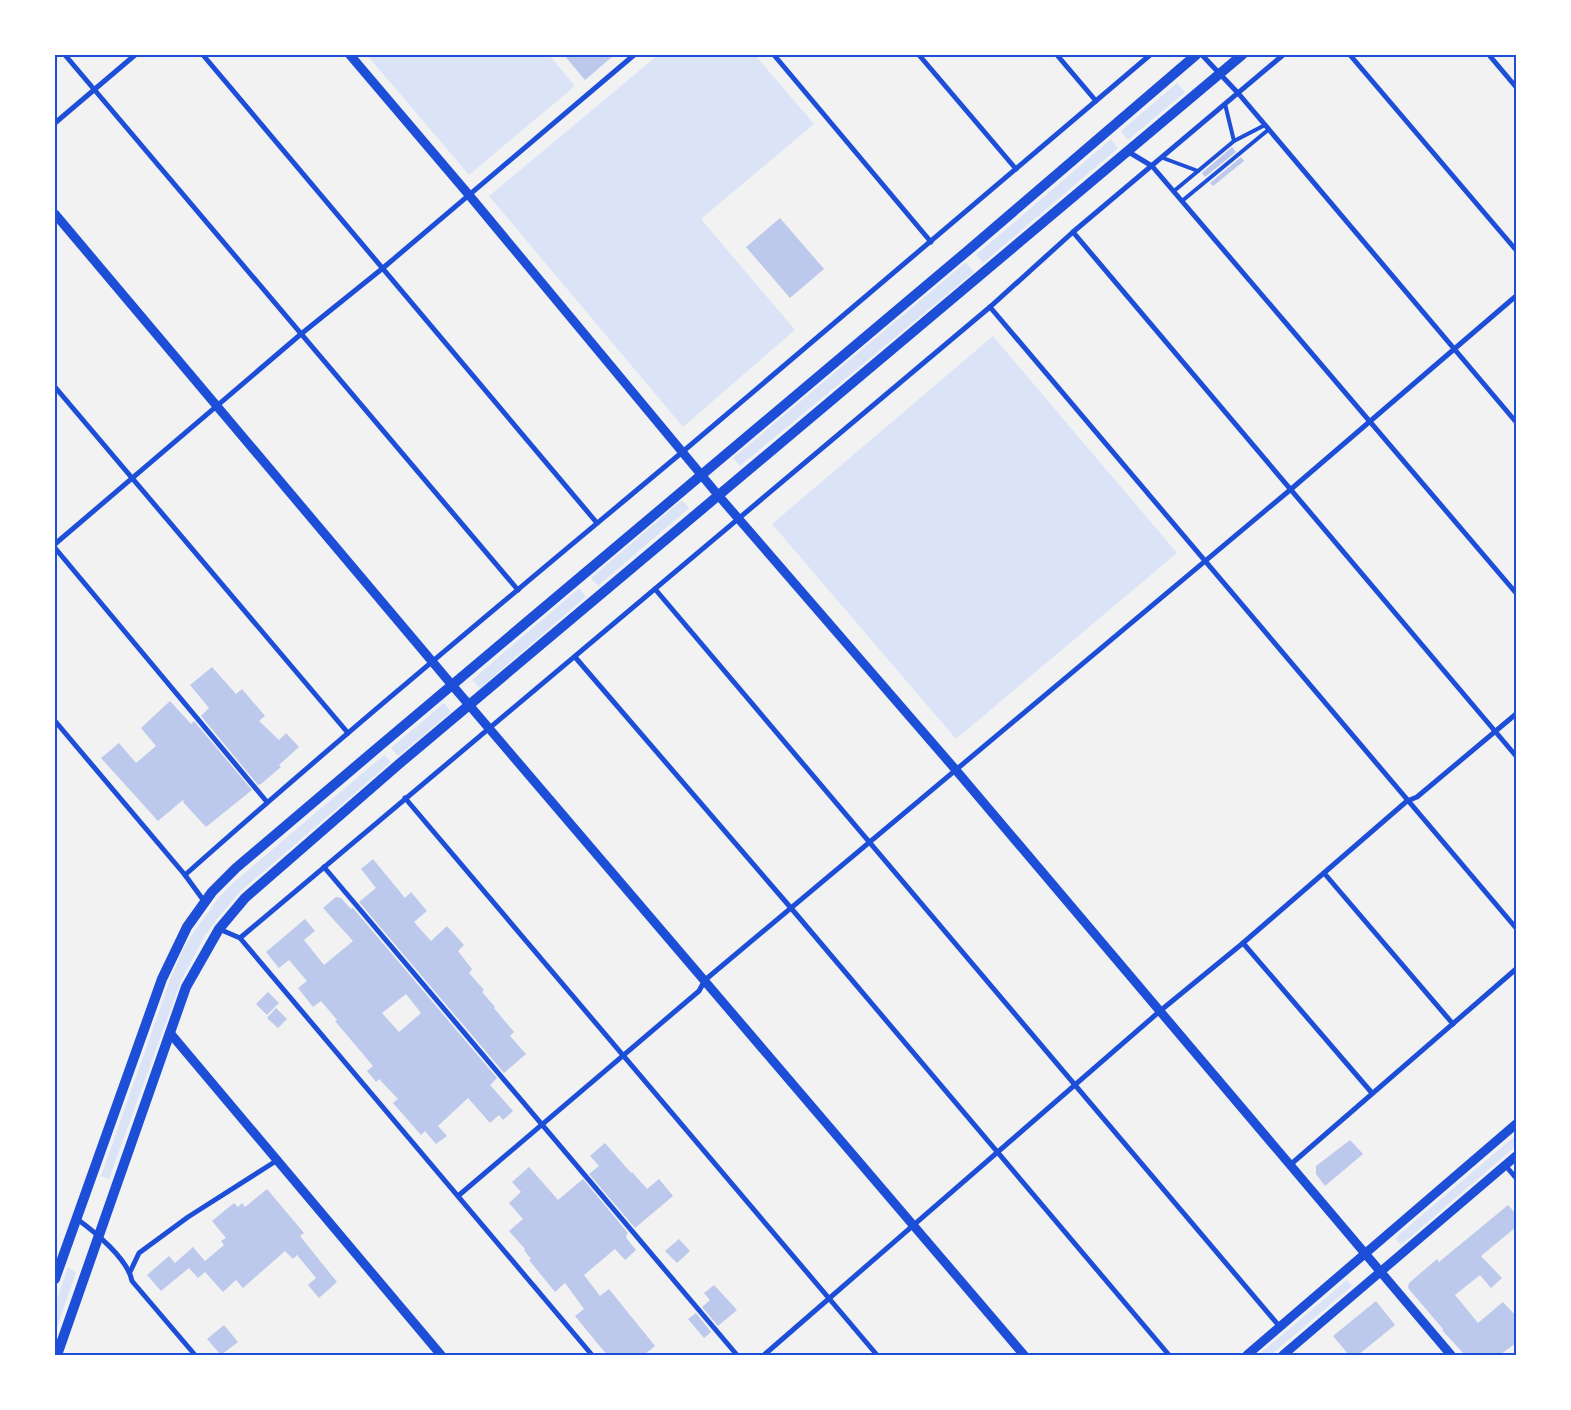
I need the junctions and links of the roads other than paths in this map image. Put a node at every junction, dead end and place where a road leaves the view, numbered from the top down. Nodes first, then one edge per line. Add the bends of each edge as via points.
1 (64, 55) edge
2 (135, 55) edge
3 (203, 55) edge
4 (350, 55) edge
5 (634, 55) edge
6 (774, 55) edge
7 (919, 55) edge
8 (1057, 55) edge
9 (1150, 55) edge
10 (1196, 55) edge
11 (1202, 55) edge
12 (1242, 55) edge
13 (1283, 55) edge
14 (1350, 55) edge
15 (1489, 55) edge
16 (1218, 74) junction
17 (1516, 87) edge
18 (94, 90) junction
19 (1238, 93) junction
20 (1096, 101) junction
21 (1225, 104) junction
22 (55, 123) edge
23 (1266, 127) junction
24 (1234, 141) junction
25 (1127, 151) junction
26 (1163, 158) junction
27 (1152, 166) junction
28 (1016, 169) junction
29 (1198, 171) junction
30 (1174, 191) junction
31 (469, 195) junction
32 (1182, 201) junction
33 (55, 214) edge
34 (1073, 232) junction
35 (931, 242) junction
36 (1516, 250) edge
37 (383, 268) junction
38 (1516, 296) edge
39 (990, 307) junction
40 (301, 334) junction
41 (1454, 350) junction
42 (55, 387) edge
43 (218, 406) junction
44 (1370, 422) junction
45 (1516, 422) edge
46 (682, 452) junction
47 (701, 474) junction
48 (132, 478) junction
49 (1290, 490) junction
50 (718, 495) junction
51 (739, 519) junction
52 (597, 523) junction
53 (55, 544) edge
54 (55, 548) edge
55 (1204, 561) junction
56 (655, 589) junction
57 (518, 590) junction
58 (1516, 593) edge
59 (575, 657) junction
60 (433, 660) junction
61 (452, 685) junction
62 (470, 705) junction
63 (1516, 714) edge
64 (55, 721) edge
65 (490, 728) junction
66 (1495, 732) junction
67 (348, 733) junction
68 (1516, 756) edge
69 (955, 769) junction
70 (405, 798) junction
71 (1407, 801) junction
72 (267, 802) junction
73 (870, 843) junction
74 (324, 867) junction
75 (1324, 873) junction
76 (185, 875) junction
77 (204, 900) junction
78 (791, 908) junction
79 (1516, 928) edge
80 (219, 929) junction
81 (240, 938) junction
82 (1242, 942) junction
83 (1516, 969) edge
84 (705, 980) junction
85 (1160, 1011) junction
86 (1453, 1024) junction
87 (170, 1033) junction
88 (623, 1057) junction
89 (1076, 1084) junction
90 (1372, 1093) junction
91 (542, 1124) junction
92 (1516, 1124) edge
93 (997, 1152) junction
94 (1516, 1156) edge
95 (276, 1161) junction
96 (1505, 1165) junction
97 (1290, 1166) junction
98 (1516, 1178) edge
99 (458, 1196) junction
100 (76, 1218) junction
101 (913, 1225) junction
102 (99, 1235) junction
103 (1364, 1254) junction
104 (130, 1272) junction
105 (1381, 1272) junction
106 (55, 1279) edge
107 (830, 1299) junction
108 (1280, 1327) junction
109 (57, 1355) edge
110 (195, 1355) edge
111 (440, 1355) edge
112 (592, 1355) edge
113 (737, 1355) edge
114 (764, 1355) edge
115 (877, 1355) edge
116 (1024, 1355) edge
117 (1169, 1355) edge
118 (1247, 1355) edge
119 (1283, 1355) edge
120 (1451, 1355) edge

1 - 18 street
2 - 18 street
3 - 37 street
4 - 31 street
5 - 31 street
6 - 35 street
7 - 28 street
8 - 20 street
9 - 20 street
10 - 47 main road
11 - 16 street
12 - 16 main road
13 - 19 street
14 - 36 street
15 - 17 street
16 - 19 street
16 - 25 main road
18 - 22 street
18 - 40 street
19 - 21 street
19 - 23 street
20 - 28 street
21 - 24 lane
21 - 26 street
23 - 24 lane
23 - 32 lane
23 - 41 street
24 - 29 lane
25 - 27 street
25 - 50 main road
26 - 27 street
26 - 29 lane
27 - 30 street
27 - 34 street
28 - 35 street
29 - 30 lane
30 - 32 street
31 - 37 street
31 - 46 street
32 - 44 street
33 - 43 street
34 - 39 street
34 - 49 street
35 - 46 street
37 - 40 street
37 - 52 street
38 - 41 street
39 - 51 street
39 - 55 street
40 - 43 street
40 - 57 street
41 - 44 street
41 - 45 street
42 - 48 street
43 - 48 street
43 - 60 street
44 - 49 street
44 - 58 street
46 - 47 street
46 - 52 street
47 - 50 street
47 - 61 main road
48 - 53 street
48 - 67 street
49 - 55 street
49 - 66 street
50 - 51 street
50 - 62 main road
51 - 56 street
51 - 69 street
52 - 57 street
54 - 72 street
55 - 69 street
55 - 71 street
56 - 59 street
56 - 73 street
57 - 60 street
59 - 65 street
59 - 78 street
60 - 61 street
60 - 67 street
61 - 62 street
61 - 77 main road via 236,868
62 - 65 street
62 - 80 main road via 260,884
63 - 66 street
64 - 76 street
65 - 70 street
65 - 84 street
66 - 68 street
66 - 71 street via 1417,797
67 - 72 street
69 - 73 street
69 - 85 street
70 - 74 street
70 - 88 street
71 - 75 street
71 - 79 street
72 - 76 street
73 - 78 street
73 - 89 street
74 - 81 street
74 - 91 street
75 - 82 street
75 - 86 street
76 - 77 street
77 - 100 main road via 162,979
78 - 84 street
78 - 93 street
80 - 81 street
80 - 87 main road via 186,987
81 - 99 street
82 - 85 street
82 - 90 street
83 - 86 street
84 - 88 street via 699,991
84 - 101 street
85 - 89 street
85 - 97 street
86 - 90 street
87 - 95 street
87 - 102 main road
88 - 91 street
88 - 107 street
89 - 93 street
89 - 108 street
90 - 97 street
91 - 99 street
91 - 113 street
92 - 103 street
93 - 101 street
93 - 117 street
94 - 96 street
95 - 104 street via 188,1217 139,1253
95 - 111 street
96 - 98 street
96 - 105 street
97 - 103 street
99 - 112 street
100 - 102 street
100 - 106 main road
101 - 107 street
101 - 116 street
102 - 104 street
102 - 109 main road
103 - 105 street
103 - 108 street
104 - 110 street via 132,1281
105 - 119 street
105 - 120 street
107 - 114 street
107 - 115 street
108 - 118 street

